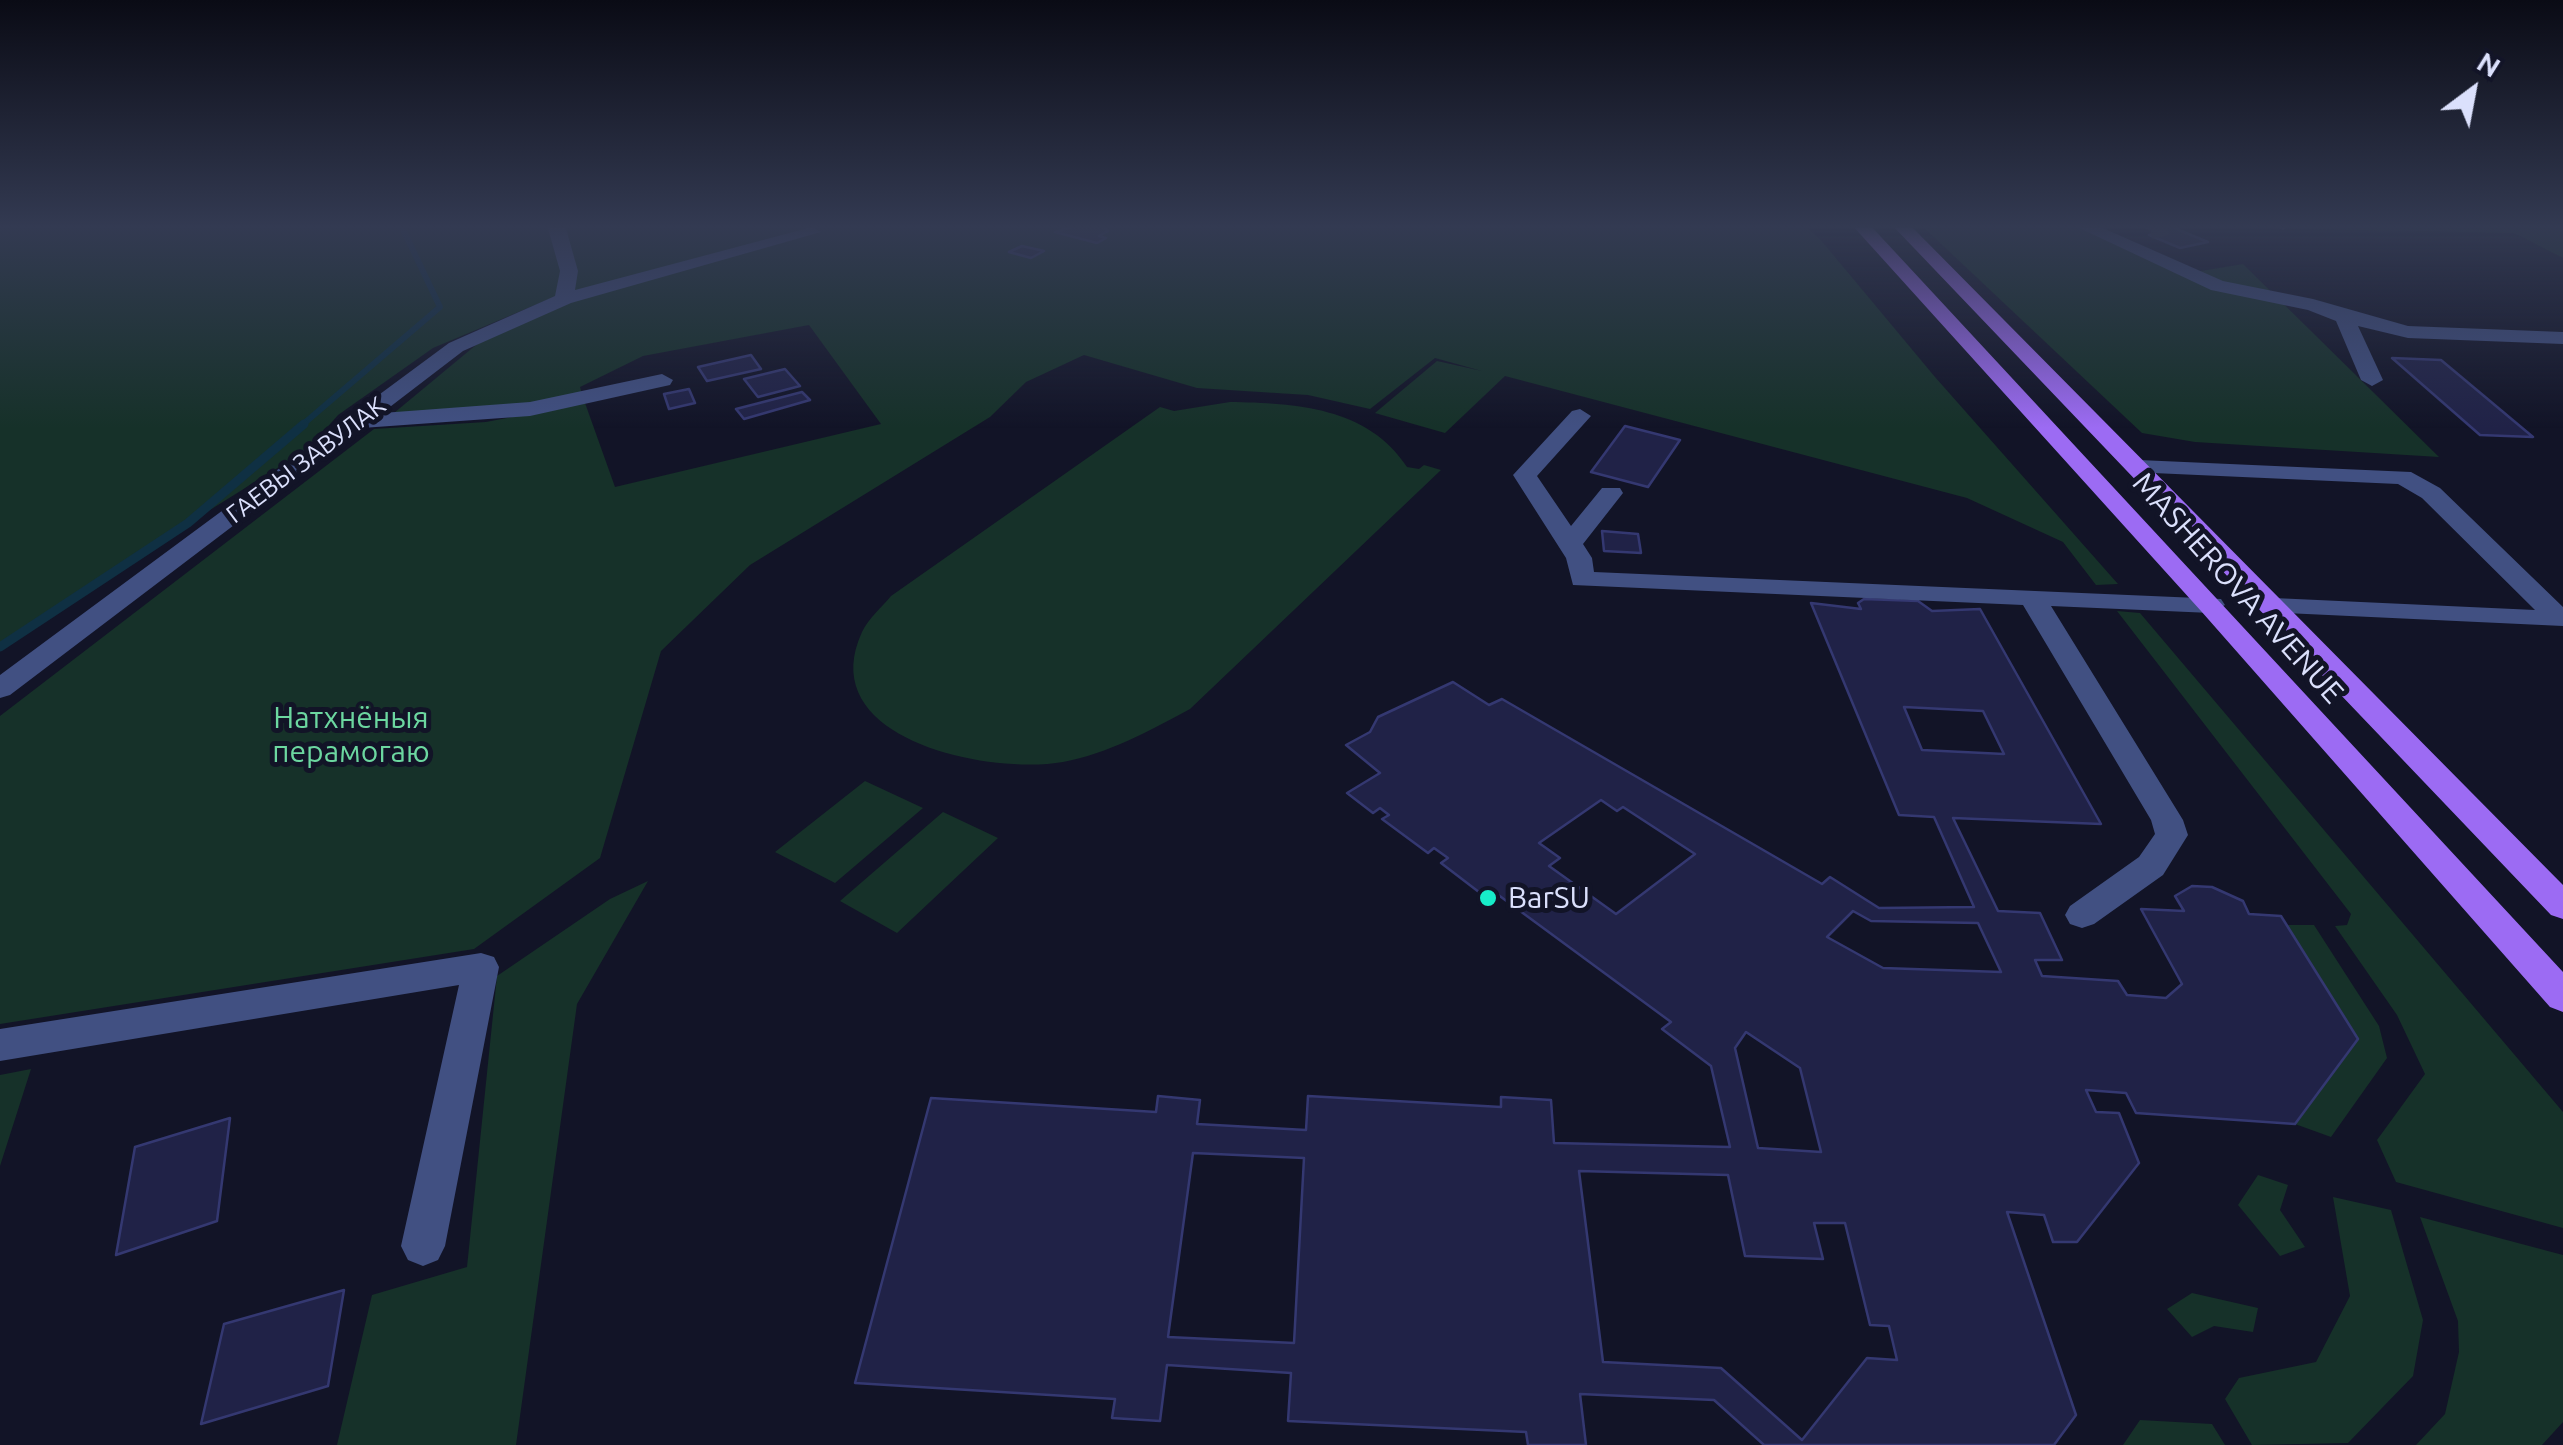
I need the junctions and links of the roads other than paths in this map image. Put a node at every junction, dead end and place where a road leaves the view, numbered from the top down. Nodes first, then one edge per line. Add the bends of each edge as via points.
1 (565, 292) edge
2 (588, 292) edge
3 (1921, 292) edge
4 (1966, 292) edge
5 (2252, 292) edge
6 (564, 299) junction
7 (2344, 317) junction
8 (2563, 338) edge
9 (662, 380) dead end
10 (2372, 380) dead end
11 (1580, 416) dead end
12 (355, 422) junction
13 (2140, 467) junction
14 (1611, 494) dead end
15 (1570, 544) junction
16 (2033, 599) junction
17 (2211, 606) junction
18 (2274, 606) junction
19 (0, 690) edge
20 (2563, 906) edge
21 (2082, 914) dead end
22 (2563, 997) edge
23 (0, 1045) edge
24 (423, 1246) dead end

1 - 6 street
2 - 6 street, ГАЕВЫ ЗАВУЛАК
3 - 17 main road, MASHEROVA AVENUE
4 - 13 main road, MASHEROVA AVENUE
5 - 7 street
6 - 12 street, ГАЕВЫ ЗАВУЛАК via 456,346
7 - 8 street via 2408,332
7 - 10 street
9 - 12 street via 516,411
11 - 15 street via 1525,475
12 - 19 street, ГАЕВЫ ЗАВУЛАК
13 - 18 main road, MASHEROVA AVENUE
13 - 18 street via 2402,477 2431,492 2560,620
14 - 15 street
15 - 16 street via 1582,579
16 - 17 street
16 - 21 street via 2172,835 2152,866
17 - 22 main road, MASHEROVA AVENUE
18 - 20 main road, MASHEROVA AVENUE
23 - 24 street via 481,967

